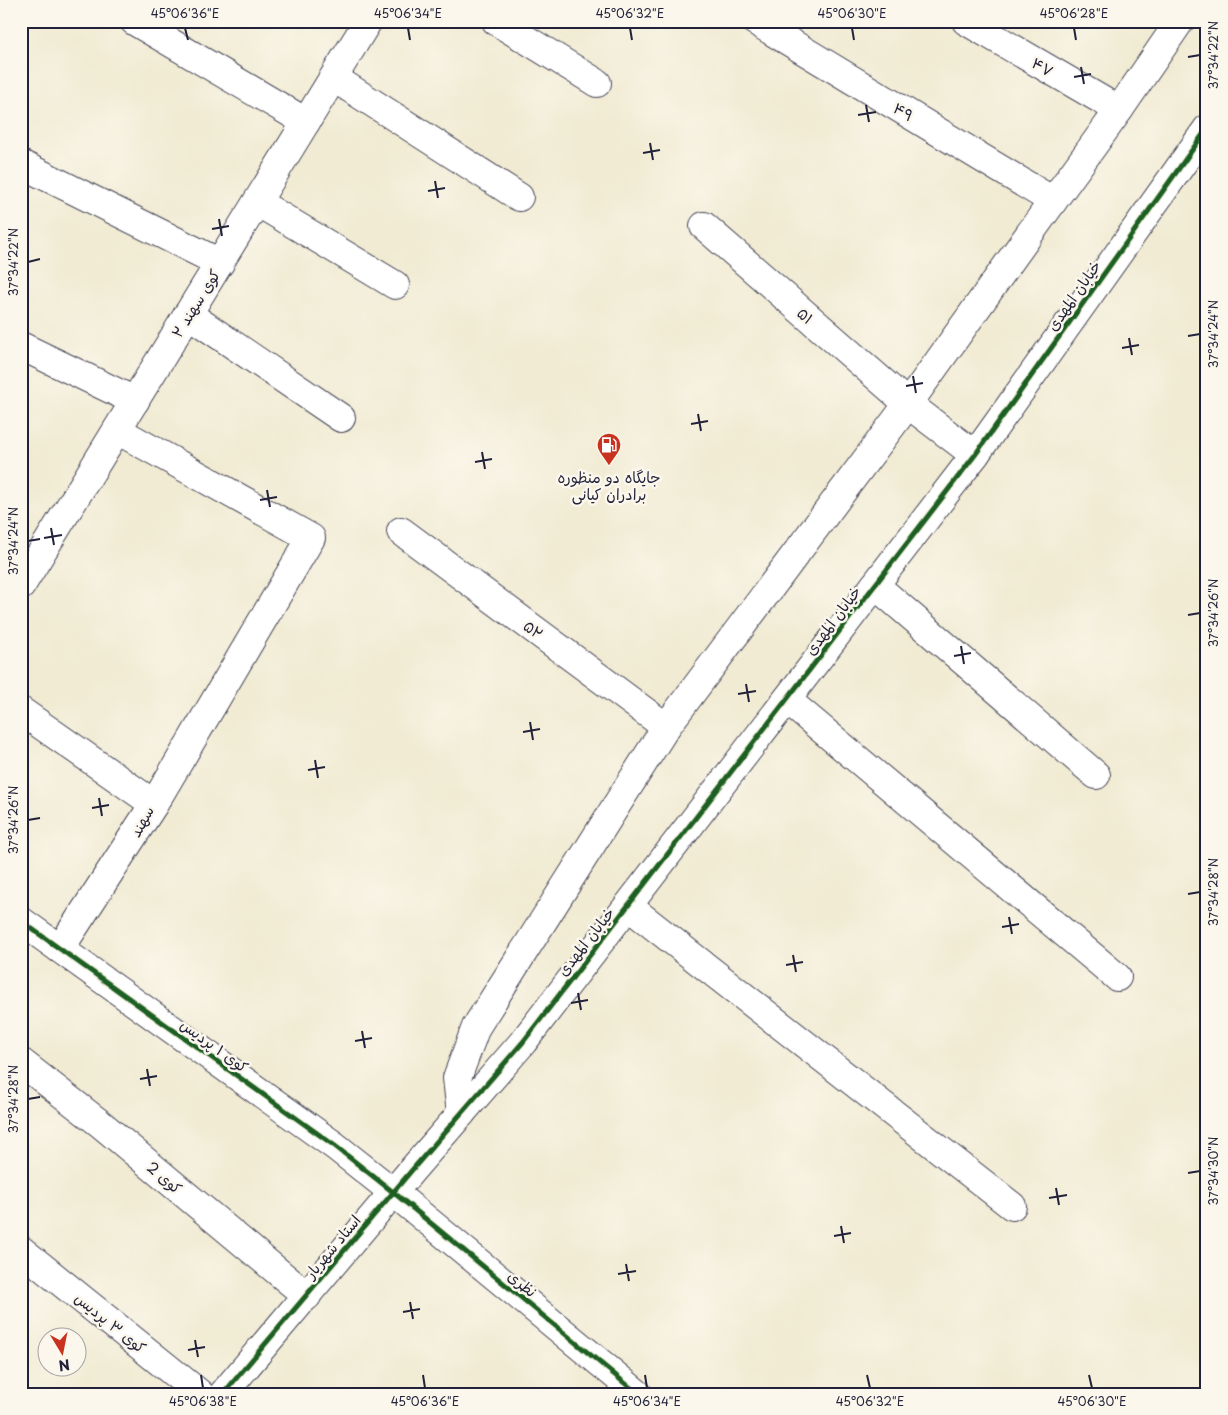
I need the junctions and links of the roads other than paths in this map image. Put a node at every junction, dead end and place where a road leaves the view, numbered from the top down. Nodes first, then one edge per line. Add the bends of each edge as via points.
1 (134, 21) edge
2 (368, 21) edge
3 (496, 21) edge
4 (755, 21) edge
5 (966, 21) edge
6 (1180, 21) edge
7 (334, 78) junction
8 (597, 83) dead end
9 (1119, 110) junction
10 (306, 122) junction
11 (1207, 129) edge
12 (21, 164) edge
13 (519, 197) dead end
14 (1052, 201) junction
15 (257, 202) junction
16 (704, 226) dead end
17 (220, 263) junction
18 (395, 285) dead end
19 (188, 314) junction
20 (21, 346) edge
21 (135, 401) junction
22 (908, 404) junction
23 (341, 418) dead end
24 (117, 430) junction
25 (975, 455) junction
26 (401, 531) dead end
27 (875, 585) junction
28 (21, 586) edge
29 (787, 700) junction
30 (21, 711) edge
31 (666, 727) junction
32 (1096, 775) dead end
33 (154, 804) junction
34 (628, 906) junction
35 (21, 921) edge
36 (60, 949) junction
37 (1118, 977) dead end
38 (21, 1062) edge
39 (461, 1114) junction
40 (393, 1192) junction
41 (1012, 1206) dead end
42 (21, 1250) edge
43 (307, 1296) junction
44 (200, 1394) edge
45 (224, 1394) edge
46 (638, 1394) edge

1 - 10 street
2 - 7 street, کوی سهند ۲
3 - 8 street
4 - 14 street, ۴۹
5 - 9 street, ۴۷
6 - 9 street
7 - 10 street, کوی سهند ۲
7 - 13 street
9 - 14 street
10 - 15 street, کوی سهند ۲
11 - 25 street, خیابان المهدی
12 - 17 street
14 - 22 street
15 - 17 street, کوی سهند ۲
15 - 18 street
16 - 22 street, ۵۱
17 - 19 street, کوی سهند ۲
19 - 21 street, کوی سهند ۲
19 - 23 street
20 - 21 street
21 - 24 street, کوی سهند ۲
22 - 25 street, ۵۱
22 - 31 street
24 - 28 street, کوی سهند ۲
24 - 33 street via 311,538
25 - 27 street, خیابان المهدی
26 - 31 street, ۵۲
27 - 29 street, خیابان المهدی
27 - 32 street
29 - 34 street, خیابان المهدی
29 - 37 street
30 - 33 street, سهند
31 - 39 street via 476,1027 457,1078
33 - 36 street, سهند
34 - 39 street, خیابان المهدی via 523,1042
34 - 41 street
35 - 36 street, کوی ۱ پردیس
36 - 40 street, کوی ۱ پردیس via 335,1146
38 - 43 street, کوی 2 via 102,1125
39 - 40 street, استاد شهریار
40 - 43 street, استاد شهریار
40 - 46 street, نظری
42 - 44 street, کوی ۳ پردیس
43 - 45 street, استاد شهریار

